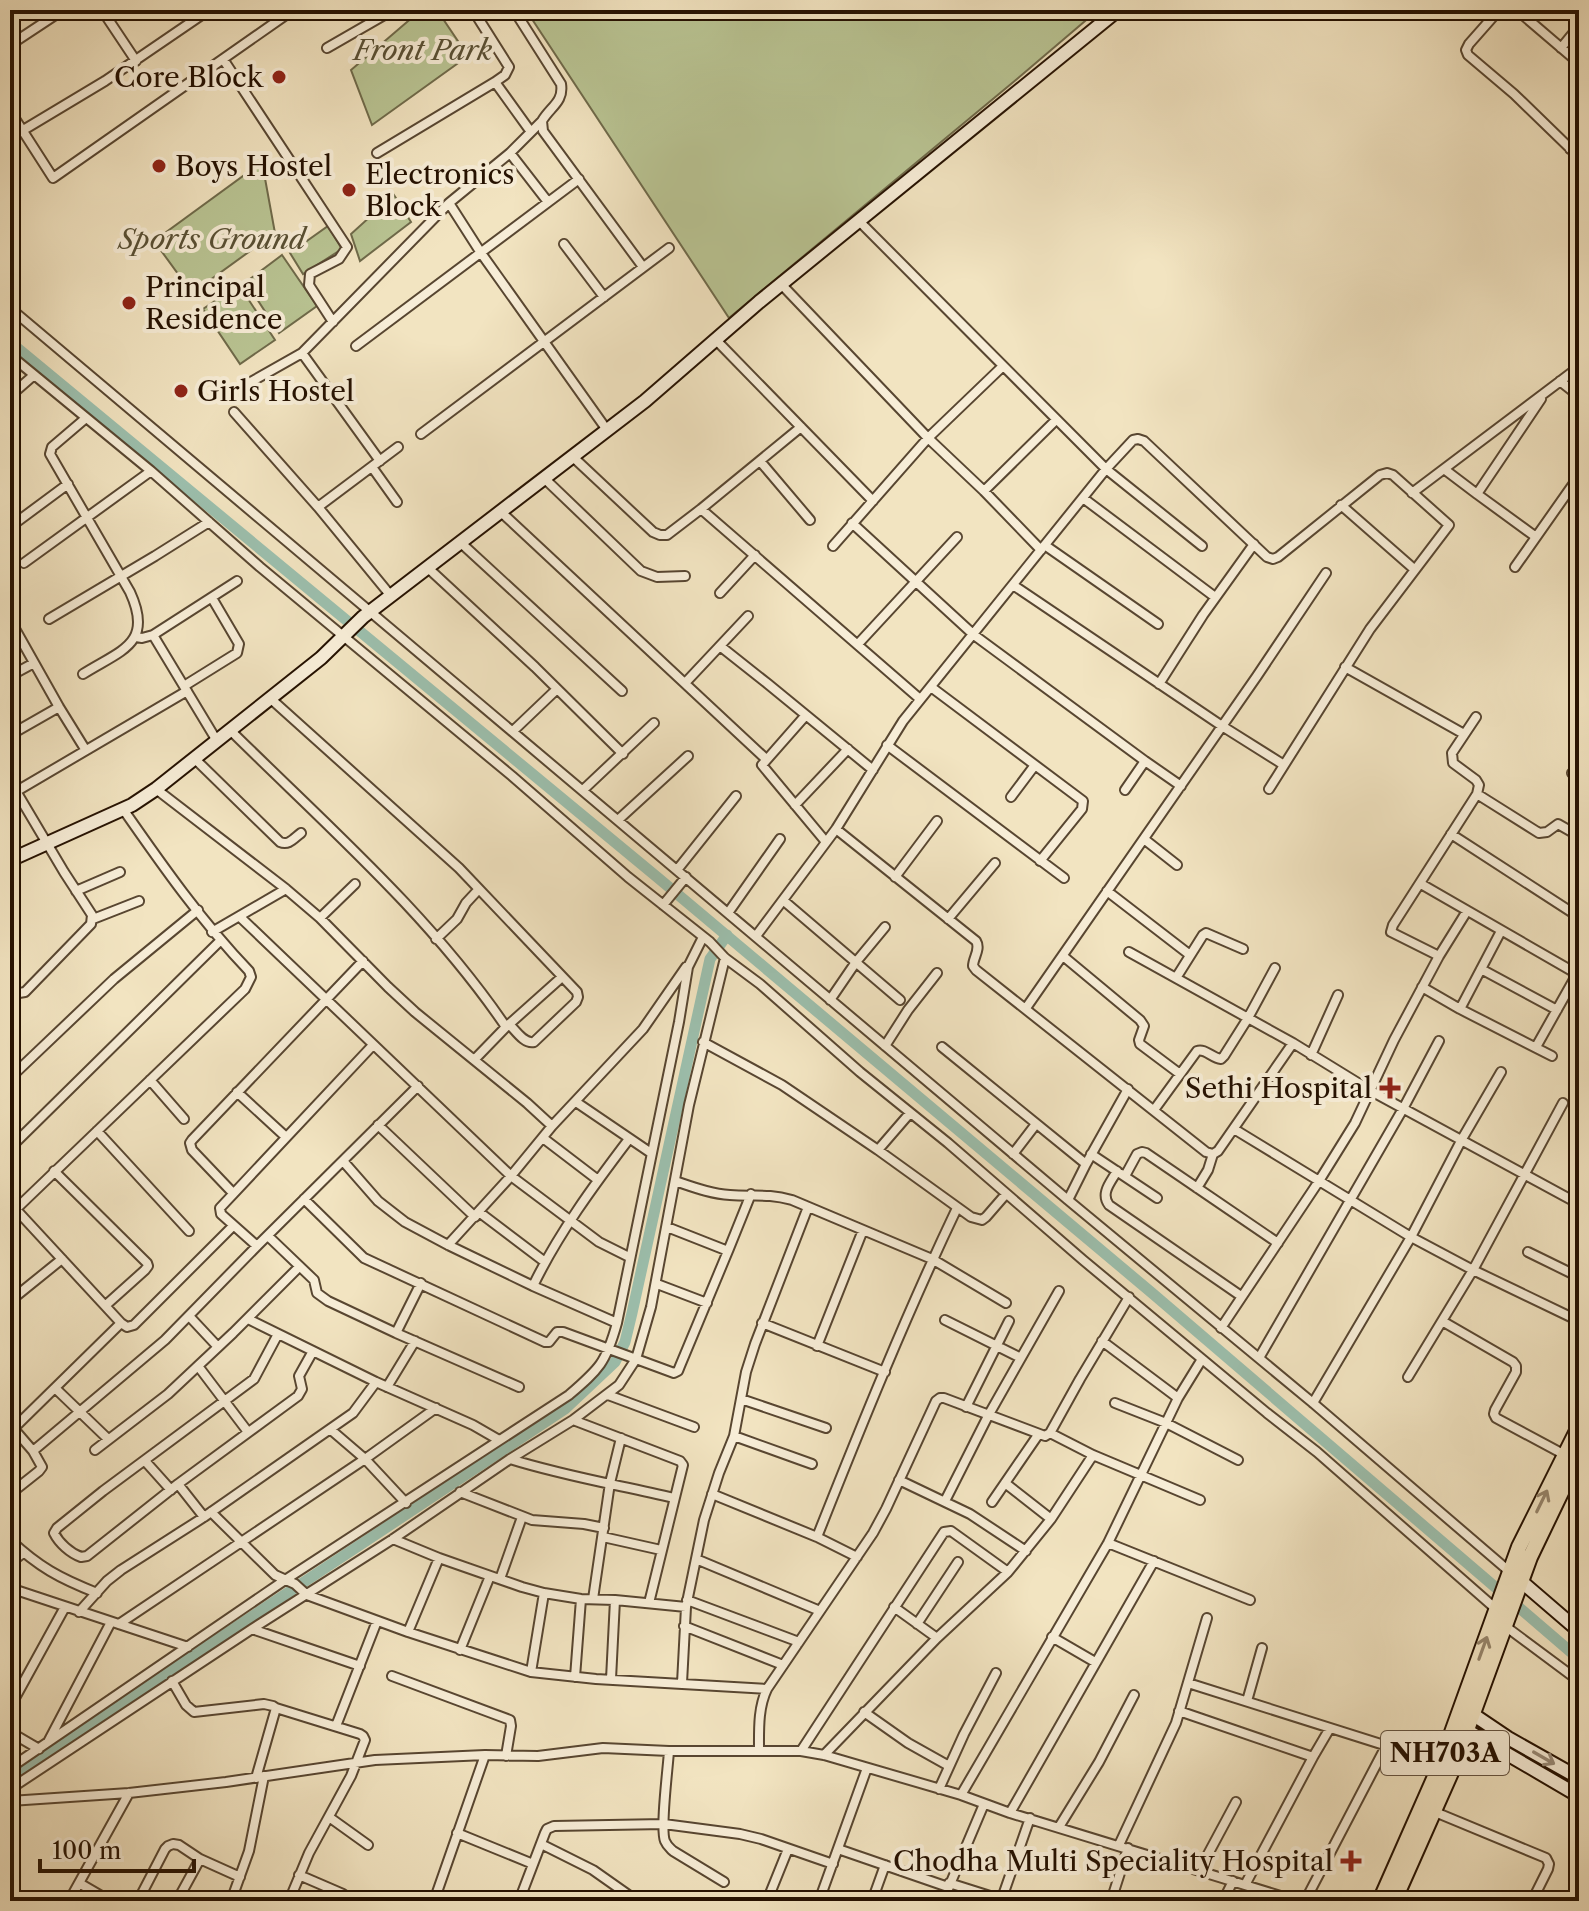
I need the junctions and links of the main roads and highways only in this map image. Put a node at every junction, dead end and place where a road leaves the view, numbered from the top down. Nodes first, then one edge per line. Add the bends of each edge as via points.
1 (1579, 1427) edge
2 (1572, 1455) edge
3 (1462, 1728) junction
4 (1380, 1901) edge
5 (1394, 1901) edge

1 - 2 highway, NH703A
2 - 3 highway, NH703A via 1519,1547 1513,1583
3 - 4 highway, NH703A
3 - 5 highway, NH703A via 1435,1812

